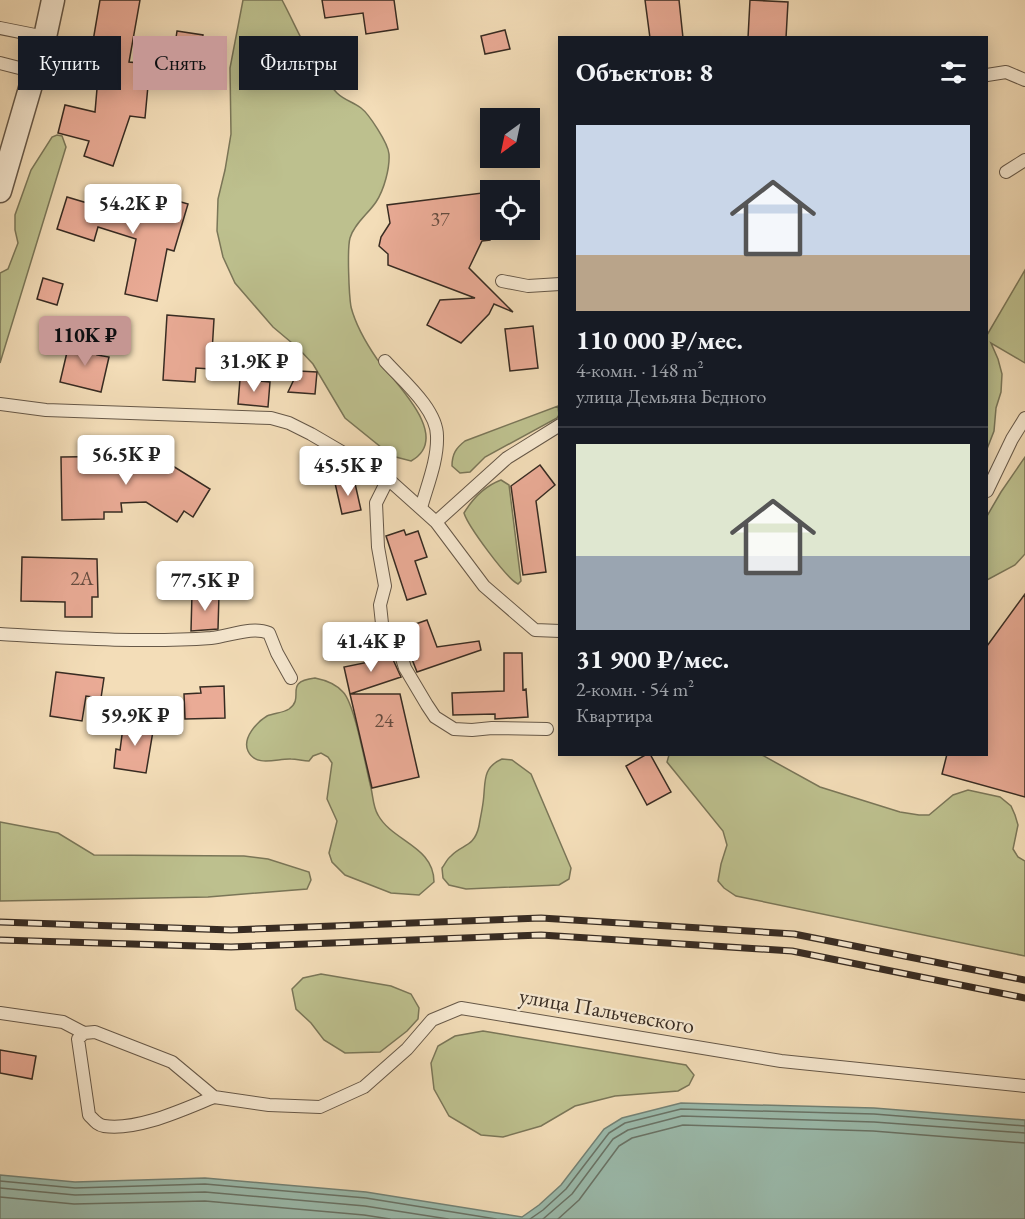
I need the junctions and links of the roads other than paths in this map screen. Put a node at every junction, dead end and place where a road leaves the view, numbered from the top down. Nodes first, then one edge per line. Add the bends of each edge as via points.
1 (53, 0) edge
2 (0, 28) edge
3 (40, 36) edge
4 (45, 36) edge
5 (0, 63) edge
6 (18, 68) edge
7 (988, 75) edge
8 (1025, 80) edge
9 (30, 90) edge
10 (1025, 160) edge
11 (1006, 172) dead end
12 (0, 191) edge
13 (502, 281) dead end
14 (558, 284) edge
15 (385, 361) dead end
16 (0, 404) edge
17 (1025, 418) edge
18 (558, 426) edge
19 (388, 479) junction
20 (988, 489) edge
21 (421, 508) junction
22 (436, 522) junction
23 (558, 631) edge
24 (383, 633) junction
25 (0, 634) edge
26 (334, 653) dead end
27 (291, 678) dead end
28 (547, 729) dead end
29 (0, 1013) edge
30 (84, 1033) junction
31 (1025, 1086) edge
32 (214, 1096) junction

1 - 4 street
2 - 3 lane
5 - 6 lane
7 - 8 lane via 1006,72
9 - 12 street
10 - 11 lane
13 - 14 lane via 528,286
15 - 21 lane via 418,397 437,435
16 - 19 lane via 46,410 272,418 311,434
17 - 20 lane
18 - 22 lane via 507,458
19 - 21 lane
19 - 24 lane via 376,503 385,586 380,605
21 - 22 lane
22 - 23 lane via 484,586 535,630
24 - 26 lane via 368,643
24 - 28 lane via 400,652 405,669 435,717 454,729
25 - 27 lane via 173,639 213,638 260,629 269,633
29 - 30 lane, улица Пальчевского via 63,1022
30 - 32 lane, улица Пальчевского via 95,1032 172,1062
30 - 32 lane via 78,1039 89,1115 96,1123 127,1125 165,1118
31 - 32 lane, улица Пальчевского via 781,1061 461,1008 432,1020 407,1049 364,1087 320,1107 269,1105

